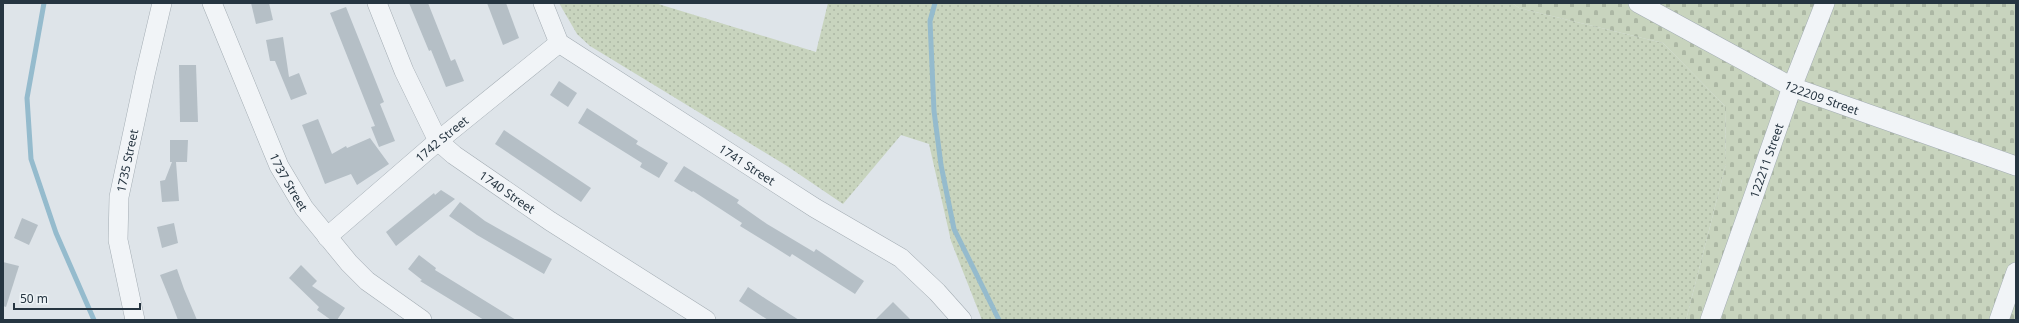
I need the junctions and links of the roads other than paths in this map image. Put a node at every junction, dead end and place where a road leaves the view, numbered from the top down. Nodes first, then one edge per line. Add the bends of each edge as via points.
1 (162, 3) edge
2 (212, 3) edge
3 (377, 3) edge
4 (542, 3) edge
5 (1638, 3) edge
6 (1825, 3) edge
7 (559, 43) junction
8 (1792, 86) junction
9 (438, 141) junction
10 (2016, 166) edge
11 (327, 237) junction
12 (2016, 272) edge
13 (135, 320) edge
14 (422, 320) edge
15 (706, 320) edge
16 (962, 320) edge
17 (1710, 320) edge
18 (1998, 320) edge

1 - 13 street, 1735 Street via 119,197 118,240
2 - 11 street, 1737 Street via 279,166 304,208
3 - 9 street, 1740 Street via 404,71
4 - 7 street
5 - 8 street, 122209 Street
6 - 8 street, 122211 Street
7 - 9 street, 1742 Street
7 - 16 street, 1741 Street via 815,208 901,258
8 - 10 street, 122209 Street
8 - 17 street, 122211 Street
9 - 11 street, 1742 Street
9 - 15 street, 1740 Street via 454,155 550,221
11 - 14 street, 1737 Street via 367,281
12 - 18 street

